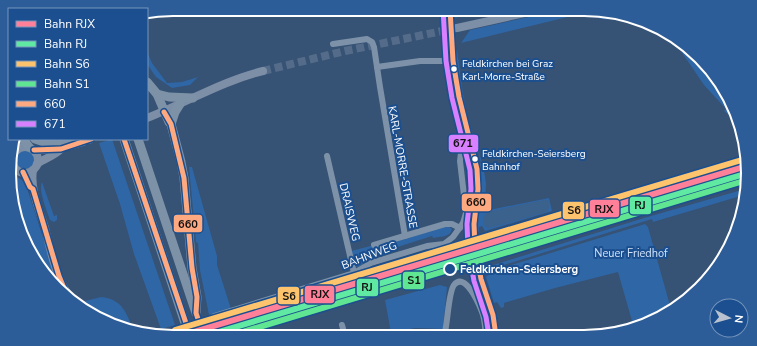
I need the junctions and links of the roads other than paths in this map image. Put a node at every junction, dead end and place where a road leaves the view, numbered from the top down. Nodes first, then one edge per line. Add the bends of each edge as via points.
1 (450, 16) edge
2 (511, 16) edge
3 (457, 28) tunnel mouth
4 (333, 44) dead end
5 (453, 61) junction
6 (377, 67) junction
7 (263, 71) tunnel mouth
8 (148, 83) edge
9 (157, 94) junction
10 (193, 98) junction
11 (180, 104) junction
12 (164, 112) junction
13 (148, 118) edge
14 (171, 124) junction
15 (24, 140) edge
16 (38, 140) edge
17 (75, 140) edge
18 (88, 140) edge
19 (124, 140) edge
20 (138, 140) edge
21 (471, 143) junction
22 (31, 149) junction
23 (61, 149) junction
24 (17, 151) edge
25 (326, 156) dead end
26 (35, 167) junction
27 (17, 170) edge
28 (33, 190) junction
29 (460, 228) junction
30 (405, 236) junction
31 (474, 238) tunnel mouth
32 (374, 245) dead end
33 (354, 272) junction
34 (481, 279) tunnel mouth
35 (62, 284) edge
36 (214, 316) dead end
37 (342, 325) dead end
38 (187, 326) tunnel mouth
39 (200, 326) edge
40 (343, 330) edge
41 (445, 330) edge
42 (485, 330) edge
43 (495, 330) edge

1 - 5 street
2 - 3 main road
4 - 6 street, KARL-MORRE-STRASSE via 370,40 374,47
5 - 6 street via 420,61
5 - 21 street
6 - 30 street, KARL-MORRE-STRASSE
7 - 10 main road via 224,83
8 - 9 highway
9 - 10 highway via 173,98
9 - 12 highway
10 - 11 main road
11 - 12 main road
11 - 14 highway
12 - 13 main road
12 - 14 highway
14 - 39 highway via 184,178
15 - 22 highway
16 - 17 highway
18 - 23 main road
19 - 38 highway
20 - 39 highway
21 - 29 street, BAHNWEG via 461,152 466,213
21 - 31 street via 478,181
22 - 23 main road
22 - 24 main road via 21,147
22 - 26 main road via 38,159
23 - 26 main road via 43,159
25 - 33 street, DRAISWEG
26 - 27 main road via 29,172
26 - 28 main road
27 - 28 main road
28 - 35 main road
29 - 30 street, KARL-MORRE-STRASSE via 445,224
29 - 33 street, BAHNWEG via 444,244 427,246 371,263
30 - 32 street
33 - 36 street, BAHNWEG
34 - 43 street
37 - 40 street
41 - 42 street via 453,287 461,281 469,287 482,312

